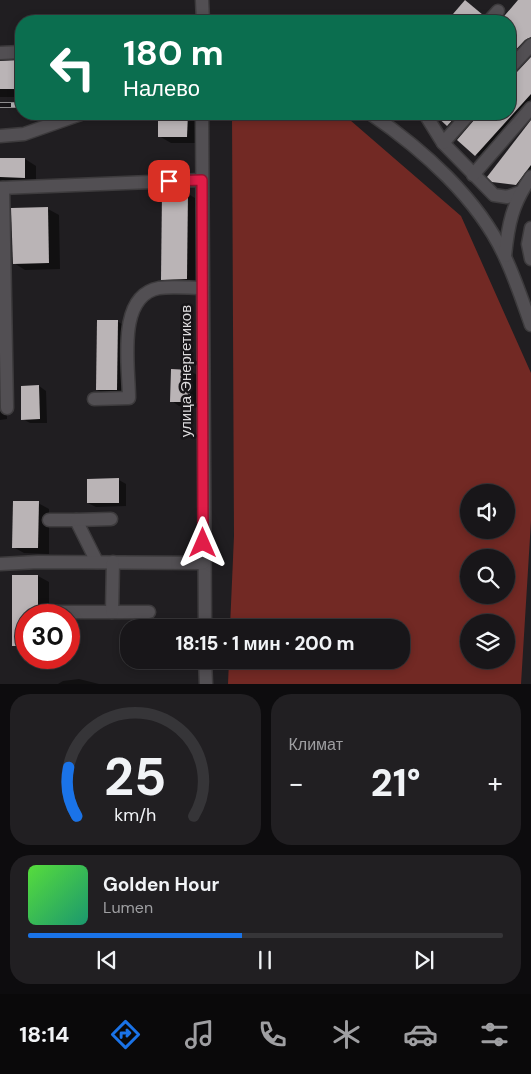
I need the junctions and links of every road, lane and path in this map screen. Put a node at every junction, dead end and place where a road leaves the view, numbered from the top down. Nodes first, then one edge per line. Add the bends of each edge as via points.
1 (202, 0) edge
2 (498, 11) dead end
3 (203, 15) edge
4 (494, 15) edge
5 (531, 44) edge
6 (0, 52) edge
7 (15, 52) edge
8 (516, 61) edge
9 (531, 108) edge
10 (64, 120) edge
11 (202, 120) edge
12 (380, 120) edge
13 (429, 120) edge
14 (464, 120) edge
15 (0, 136) edge
16 (443, 144) junction
17 (473, 175) junction
18 (531, 178) edge
19 (202, 180) junction
20 (1, 188) edge
21 (521, 192) junction
22 (531, 228) edge
23 (505, 256) junction
24 (531, 259) edge
25 (202, 288) junction
26 (531, 325) edge
27 (94, 400) dead end
28 (8, 408) dead end
29 (111, 519) dead end
30 (50, 520) dead end
31 (76, 520) junction
32 (97, 562) junction
33 (113, 562) junction
34 (203, 562) junction
35 (0, 564) edge
36 (80, 612) edge
37 (112, 612) junction
38 (149, 612) dead end
39 (204, 619) edge
40 (205, 669) edge
41 (206, 684) edge

1 - 3 street
2 - 4 street
5 - 8 street
6 - 7 street
9 - 17 street
10 - 15 street via 24,134
11 - 19 street, улица Энергетиков
12 - 23 street via 408,140 477,209
13 - 16 street
14 - 16 street
16 - 17 street
17 - 21 street via 494,195 507,197
18 - 21 street
19 - 20 street
19 - 25 street, улица Энергетиков
20 - 28 street
21 - 23 street via 508,222
22 - 24 street via 528,244
23 - 26 street
25 - 27 street via 159,288 145,294 133,306 129,323 129,398
25 - 34 street, улица Энергетиков
29 - 31 street
30 - 31 street
31 - 32 street
32 - 33 street
32 - 35 street
33 - 34 street
33 - 37 street
34 - 39 street, улица Энергетиков
36 - 37 street
37 - 38 street
40 - 41 street

